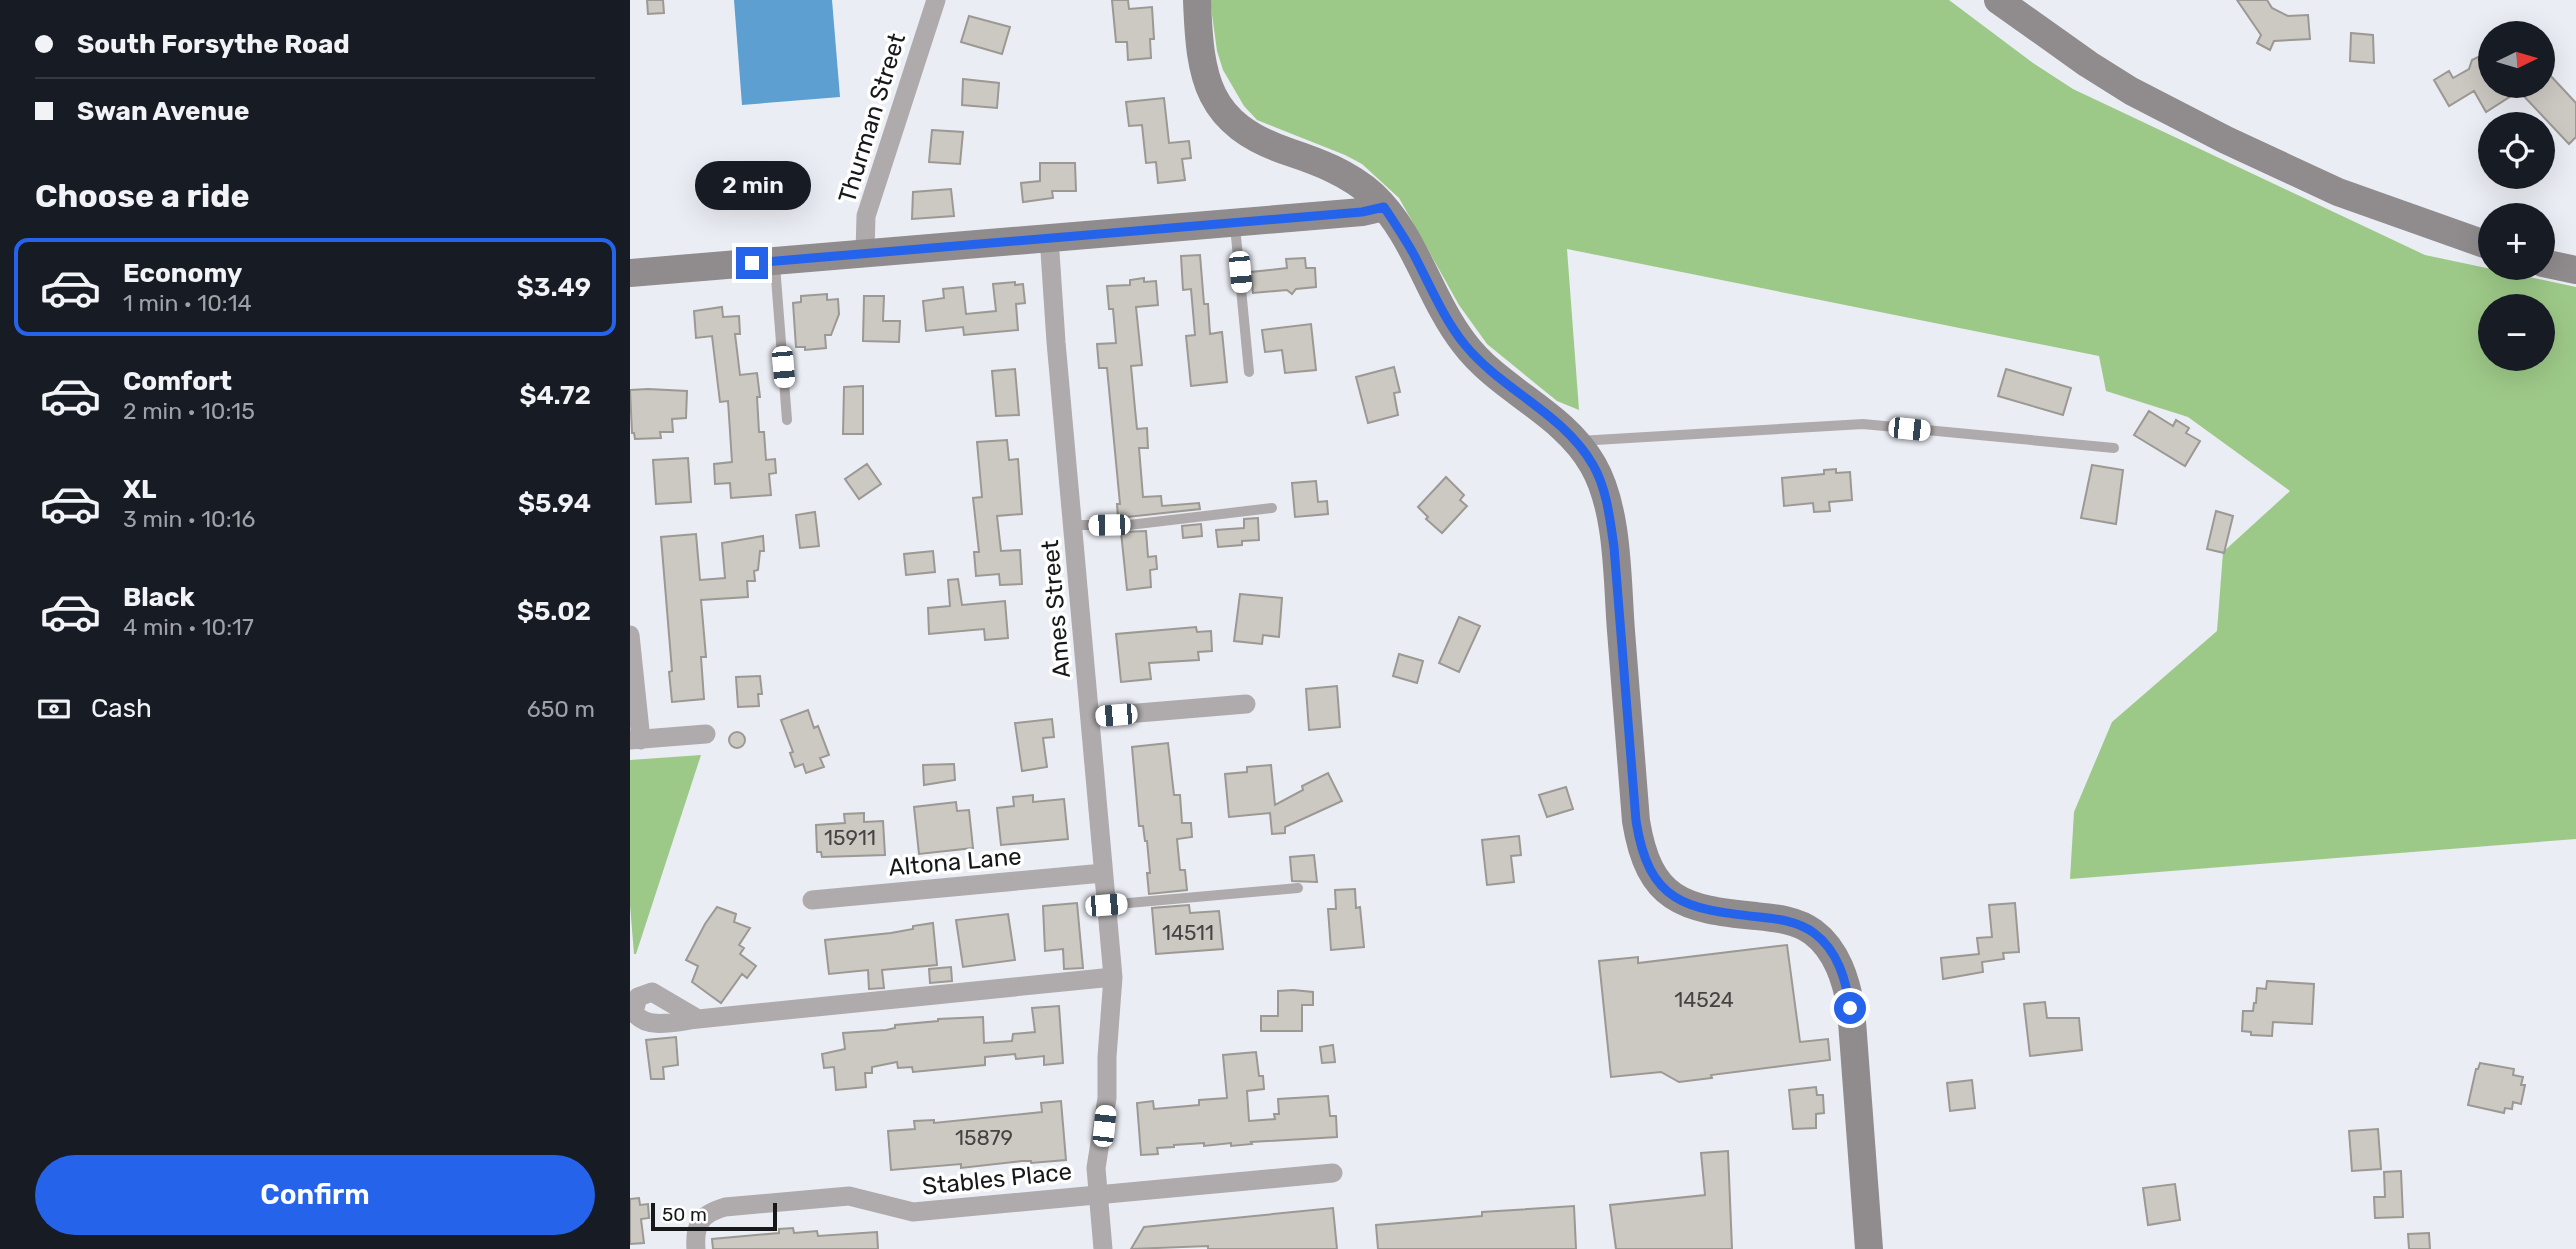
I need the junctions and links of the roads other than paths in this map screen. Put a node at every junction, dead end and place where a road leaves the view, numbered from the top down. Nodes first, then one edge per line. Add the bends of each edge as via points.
1 (936, 0) edge
2 (1197, 0) edge
3 (1998, 0) edge
4 (1384, 207) junction
5 (1235, 222) junction
6 (1049, 237) junction
7 (2478, 242) edge
8 (865, 253) junction
9 (774, 261) junction
10 (2555, 266) edge
11 (2576, 271) edge
12 (630, 273) edge
13 (1249, 372) dead end
14 (787, 420) dead end
15 (1575, 441) junction
16 (2114, 448) dead end
17 (1272, 508) dead end
18 (1072, 525) junction
19 (630, 635) edge
20 (1246, 704) dead end
21 (1090, 717) junction
22 (706, 734) dead end
23 (635, 740) edge
24 (1103, 873) junction
25 (1298, 888) dead end
26 (812, 900) dead end
27 (1106, 905) junction
28 (1113, 977) junction
29 (698, 1019) dead end
30 (1333, 1173) dead end
31 (1098, 1194) junction
32 (696, 1249) edge
33 (1103, 1249) edge
34 (1868, 1249) edge

1 - 8 street, Thurman Street via 866,216
2 - 4 street via 1205,76 1230,120 1255,139 1350,178
3 - 7 street via 2131,92 2226,140 2338,192
4 - 5 street
4 - 15 street via 1463,342 1500,380
5 - 6 street
5 - 13 lane
6 - 8 street
6 - 18 street, Ames Street
8 - 9 street
9 - 12 street
9 - 14 lane
10 - 11 street
15 - 16 lane via 1844,424
15 - 34 street via 1599,478 1611,526 1636,821 1645,860 1656,880 1682,902 1709,911 1797,923 1819,937 1837,960 1852,1022
17 - 18 lane via 1129,525
18 - 21 street, Ames Street
19 - 23 street
20 - 21 street
21 - 24 street, Ames Street
22 - 23 street
24 - 26 street, Altona Lane
24 - 27 street, Ames Street
25 - 27 lane
27 - 28 street, Ames Street
28 - 29 street
28 - 31 street, Ames Street via 1107,1098 1096,1168
30 - 31 street, Stables Place
31 - 32 street, Stables Place via 913,1212 849,1196 725,1207 701,1220
31 - 33 street, Ames Street

